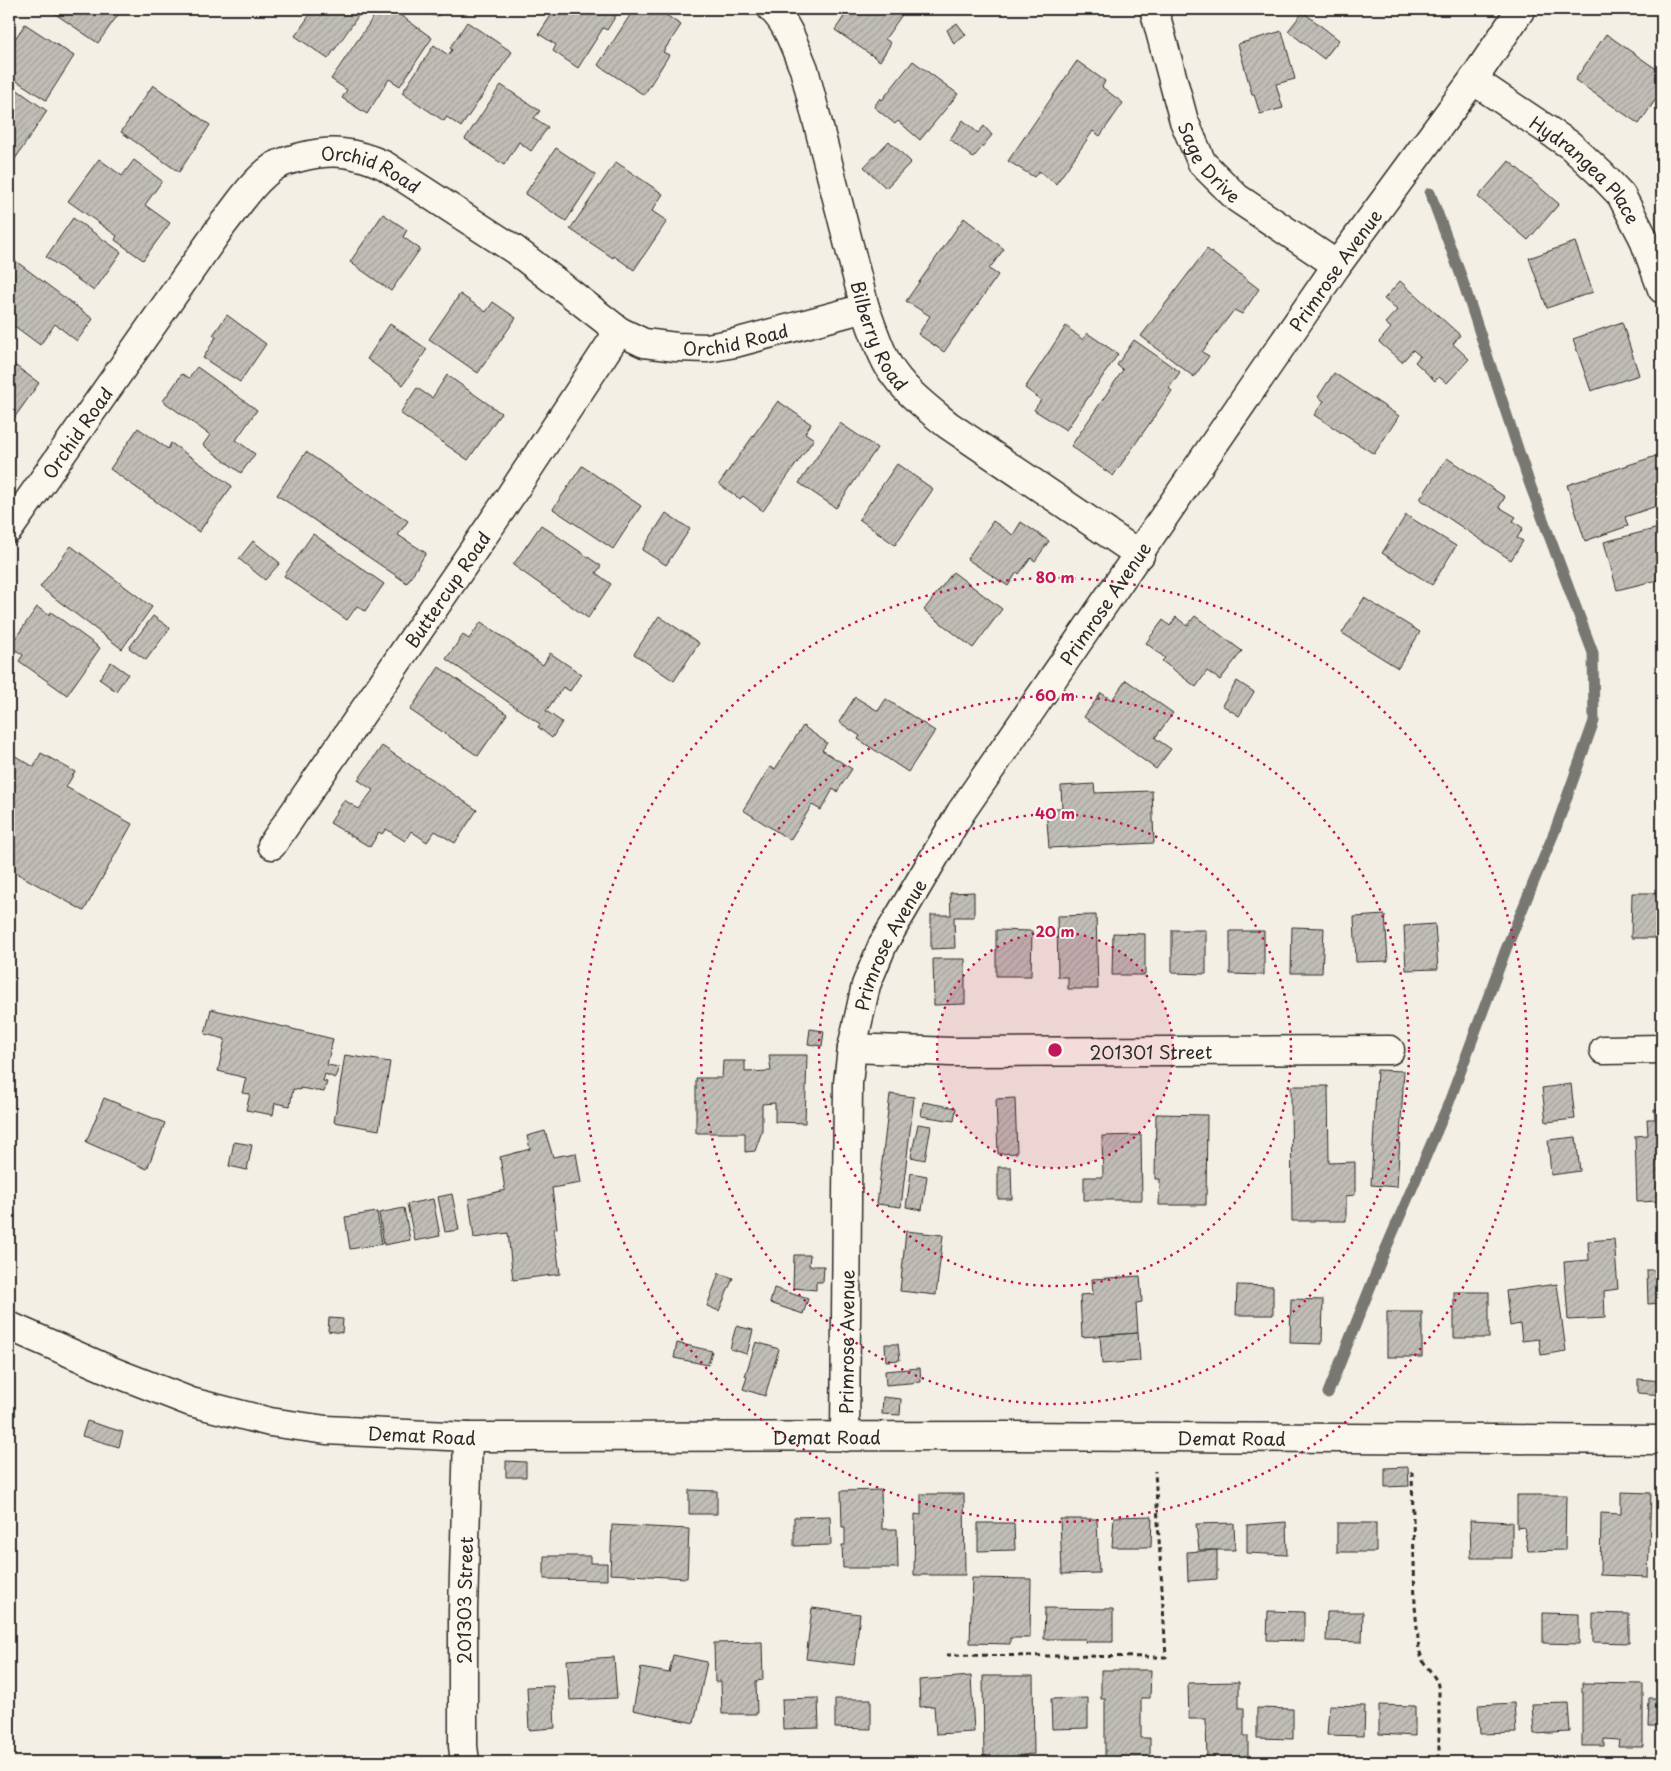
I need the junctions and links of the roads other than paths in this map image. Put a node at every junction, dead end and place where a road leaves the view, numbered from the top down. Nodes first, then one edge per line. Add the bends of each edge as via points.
1 (772, 9) edge
2 (1154, 9) edge
3 (1521, 9) edge
4 (1473, 80) junction
5 (1337, 265) junction
6 (1662, 288) edge
7 (865, 308) junction
8 (619, 331) junction
9 (9, 529) edge
10 (1140, 555) junction
11 (272, 845) dead end
12 (852, 1048) junction
13 (1662, 1049) edge
14 (1390, 1050) dead end
15 (1604, 1050) dead end
16 (9, 1326) edge
17 (468, 1437) junction
18 (845, 1437) junction
19 (1662, 1440) edge
20 (465, 1762) edge

1 - 7 street, Bilberry Road via 790,36 804,68
2 - 5 street, Sage Drive via 1184,121 1202,163 1237,198
3 - 4 street, Primrose Avenue
4 - 5 street, Primrose Avenue
4 - 6 street, Hydrangea Place via 1570,145 1621,195
5 - 10 street, Primrose Avenue
7 - 8 street, Orchid Road via 707,348 644,343
7 - 10 street, Bilberry Road via 888,365 920,403
8 - 9 street, Orchid Road via 515,250 384,165 342,152 295,159 276,166 254,185 223,224
8 - 11 street, Buttercup Road
10 - 12 street, Primrose Avenue via 962,812 883,944 866,986
12 - 14 street, 201301 Street via 951,1052
12 - 18 street, Primrose Avenue via 848,1083
13 - 15 street
16 - 17 street, Demat Road via 192,1402 270,1422 326,1430
17 - 18 street, Demat Road
17 - 20 street, 201303 Street via 463,1610
18 - 19 street, Demat Road

